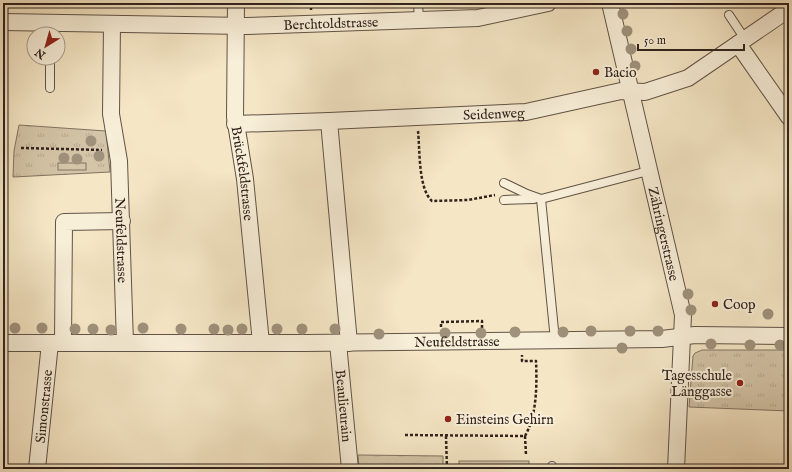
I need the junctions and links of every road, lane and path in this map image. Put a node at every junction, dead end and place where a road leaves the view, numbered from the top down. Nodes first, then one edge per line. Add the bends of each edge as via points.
1 (236, 3) edge
2 (418, 3) edge
3 (548, 3) edge
4 (610, 3) edge
5 (789, 9) edge
6 (729, 15) dead end
7 (419, 20) junction
8 (3, 22) edge
9 (112, 24) junction
10 (35, 26) edge
11 (236, 26) junction
12 (66, 27) edge
13 (742, 42) junction
14 (50, 66) edge
15 (50, 88) dead end
16 (630, 91) junction
17 (417, 117) junction
18 (789, 117) edge
19 (329, 121) junction
20 (235, 124) junction
21 (112, 144) junction
22 (21, 148) dead end
23 (648, 171) junction
24 (504, 183) dead end
25 (492, 196) dead end
26 (541, 199) junction
27 (504, 200) dead end
28 (122, 221) junction
29 (482, 321) dead end
30 (441, 322) dead end
31 (682, 336) junction
32 (789, 336) edge
33 (555, 340) junction
34 (3, 343) edge
35 (56, 343) junction
36 (125, 343) junction
37 (261, 343) junction
38 (344, 343) junction
39 (522, 361) dead end
40 (405, 435) dead end
41 (446, 436) junction
42 (525, 436) junction
43 (526, 456) dead end
44 (37, 469) edge
45 (350, 469) edge
46 (447, 469) edge
47 (676, 469) edge

1 - 11 street, Brückfeldstrasse
2 - 7 lane
3 - 7 street, Berchtoldstrasse via 482,17
4 - 16 street, Zähringerstrasse
5 - 13 street, Seidenweg
6 - 13 lane
7 - 11 street, Berchtoldstrasse
8 - 10 street, Berchtoldstrasse
9 - 11 street, Berchtoldstrasse
9 - 12 street, Berchtoldstrasse
9 - 21 street
11 - 20 street, Brückfeldstrasse
13 - 16 street, Seidenweg via 680,81 645,92
13 - 18 street
14 - 15 lane
16 - 17 street, Seidenweg via 600,95 526,112
16 - 23 street, Zähringerstrasse
17 - 19 street, Seidenweg
17 - 25 path via 422,181 427,197 432,201 458,201
19 - 20 street, Seidenweg
19 - 38 street, Beaulieurain
20 - 37 street, Brückfeldstrasse via 245,179
21 - 22 path
21 - 28 street, Neufeldstrasse via 120,160
23 - 26 lane
23 - 31 street, Zähringerstrasse via 682,315
24 - 26 lane
26 - 27 lane
26 - 33 lane
28 - 35 street, Simonstrasse via 64,222
28 - 36 street, Neufeldstrasse
29 - 30 path
31 - 32 street, Neufeldstrasse
31 - 33 street, Neufeldstrasse via 662,339
31 - 47 street, Zähringerstrasse
33 - 38 street, Neufeldstrasse
34 - 35 street, Neufeldstrasse
35 - 36 street, Neufeldstrasse
35 - 44 street, Simonstrasse
36 - 37 street, Neufeldstrasse
37 - 38 street, Neufeldstrasse
38 - 45 street, Beaulieurain
39 - 42 path via 536,361 536,385 530,426
40 - 41 path
41 - 42 path
41 - 46 path
42 - 43 path

